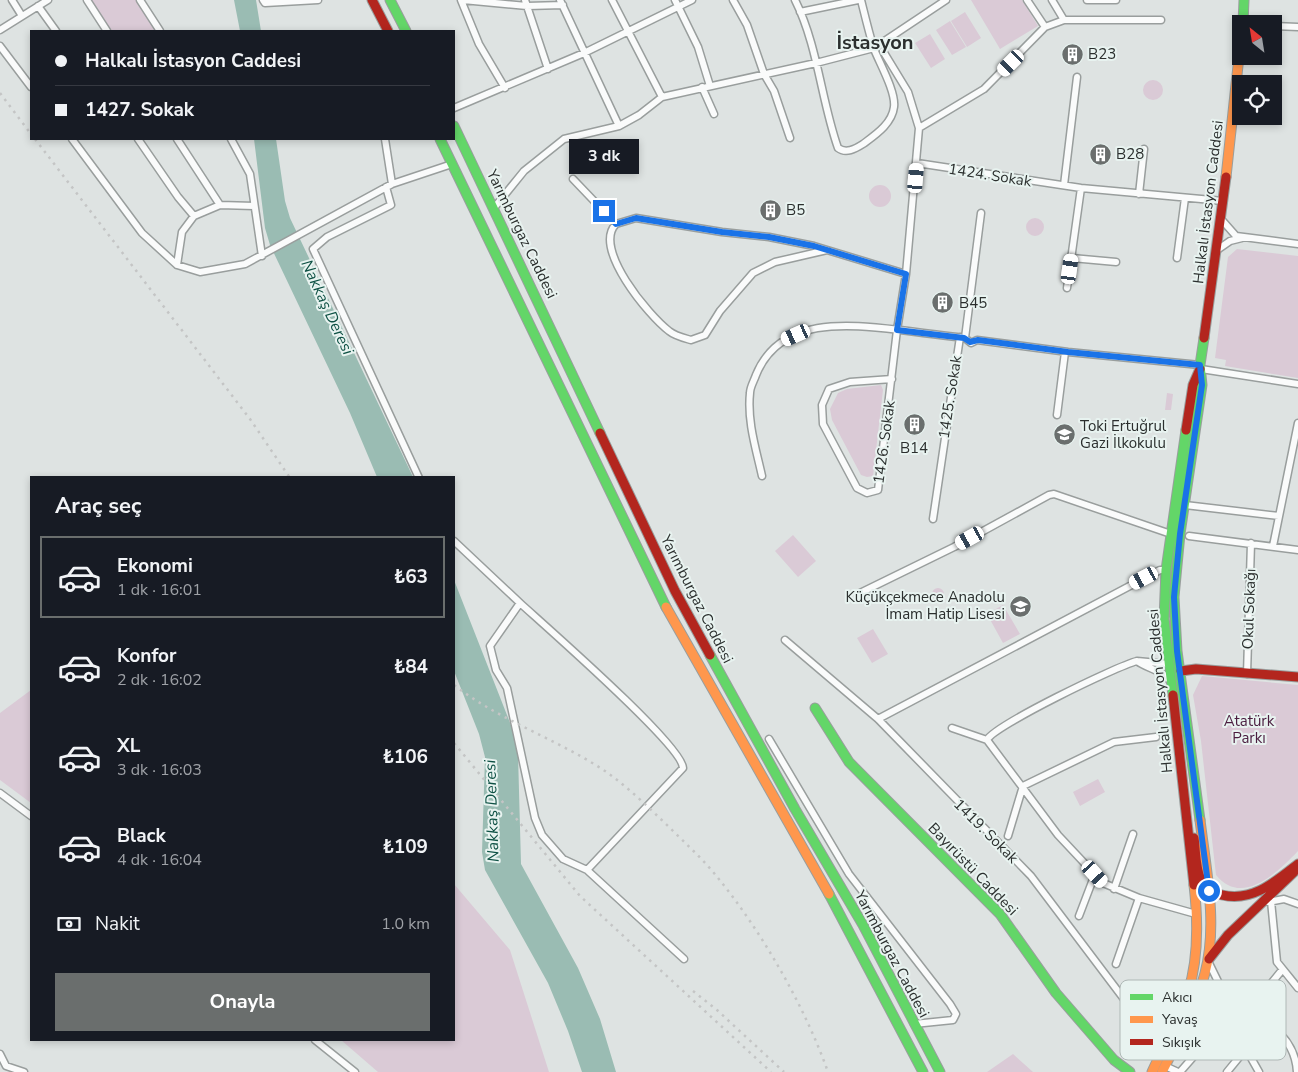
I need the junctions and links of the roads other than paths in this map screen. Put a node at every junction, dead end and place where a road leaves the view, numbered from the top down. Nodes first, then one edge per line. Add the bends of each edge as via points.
1 (12, 0) edge
2 (48, 0) edge
3 (87, 0) edge
4 (140, 0) edge
5 (263, 0) edge
6 (318, 0) edge
7 (372, 0) edge
8 (390, 0) edge
9 (462, 0) edge
10 (612, 0) edge
11 (675, 0) edge
12 (692, 0) edge
13 (733, 0) edge
14 (794, 0) edge
15 (860, 0) edge
16 (1027, 0) edge
17 (1052, 0) edge
18 (1086, 0) edge
19 (1116, 0) edge
20 (1244, 0) edge
21 (941, 1) edge
22 (834, 2) edge
23 (526, 3) edge
24 (562, 3) edge
25 (38, 6) junction
26 (679, 7) junction
27 (800, 12) junction
28 (1243, 15) edge
29 (22, 16) junction
30 (1064, 20) junction
31 (1161, 20) dead end
32 (1282, 26) edge
33 (1045, 27) junction
34 (1298, 27) edge
35 (0, 30) edge
36 (55, 30) edge
37 (106, 30) edge
38 (159, 30) edge
39 (387, 30) edge
40 (405, 30) edge
41 (629, 32) junction
42 (0, 46) edge
43 (874, 48) junction
44 (883, 51) dead end
45 (584, 53) junction
46 (816, 63) junction
47 (1238, 65) edge
48 (548, 69) junction
49 (764, 74) junction
50 (1077, 78) dead end
51 (30, 86) edge
52 (710, 86) junction
53 (702, 87) junction
54 (505, 88) junction
55 (662, 97) junction
56 (455, 108) edge
57 (714, 114) dead end
58 (618, 126) junction
59 (455, 128) edge
60 (919, 128) junction
61 (790, 138) dead end
62 (73, 140) edge
63 (139, 140) edge
64 (178, 140) edge
65 (232, 140) edge
66 (385, 140) edge
67 (440, 140) edge
68 (1144, 149) dead end
69 (917, 163) junction
70 (452, 164) junction
71 (573, 179) dead end
72 (1064, 185) junction
73 (389, 186) junction
74 (1081, 188) junction
75 (1139, 194) junction
76 (1185, 198) junction
77 (1223, 201) junction
78 (220, 204) junction
79 (254, 206) junction
80 (494, 208) junction
81 (981, 213) dead end
82 (194, 216) junction
83 (1221, 219) junction
84 (616, 224) junction
85 (1243, 238) junction
86 (1298, 244) edge
87 (827, 250) junction
88 (1217, 250) junction
89 (262, 256) junction
90 (1072, 258) junction
91 (1177, 258) dead end
92 (1116, 262) dead end
93 (178, 265) junction
94 (906, 274) junction
95 (1068, 288) dead end
96 (897, 330) junction
97 (962, 338) junction
98 (1065, 352) junction
99 (1200, 367) junction
100 (892, 379) junction
101 (1298, 384) edge
102 (1057, 415) dead end
103 (1298, 423) edge
104 (418, 476) edge
105 (762, 476) dead end
106 (1185, 505) junction
107 (1279, 516) junction
108 (933, 519) dead end
109 (1180, 535) junction
110 (455, 542) edge
111 (1251, 544) junction
112 (1273, 546) junction
113 (1298, 550) edge
114 (1166, 570) junction
115 (860, 594) dead end
116 (520, 603) junction
117 (785, 640) dead end
118 (1137, 661) junction
119 (1169, 664) junction
120 (1181, 671) junction
121 (1247, 674) junction
122 (1298, 677) edge
123 (1172, 685) junction
124 (815, 708) dead end
125 (878, 719) junction
126 (952, 728) dead end
127 (1156, 737) dead end
128 (769, 739) dead end
129 (987, 740) junction
130 (1182, 778) junction
131 (1023, 786) junction
132 (0, 793) edge
133 (30, 815) edge
134 (1133, 834) dead end
135 (1008, 836) dead end
136 (1298, 865) edge
137 (587, 870) junction
138 (1095, 874) junction
139 (1114, 889) junction
140 (1209, 891) junction
141 (1138, 898) junction
142 (1266, 902) junction
143 (1298, 904) edge
144 (1196, 914) junction
145 (1079, 916) dead end
146 (684, 959) dead end
147 (1208, 961) junction
148 (1116, 964) dead end
149 (1282, 970) junction
150 (1192, 980) edge
151 (1202, 980) edge
152 (1217, 980) edge
153 (1274, 980) edge
154 (1298, 988) edge
155 (1120, 994) edge
156 (914, 1024) junction
157 (902, 1031) junction
158 (316, 1041) edge
159 (1286, 1042) edge
160 (0, 1054) edge
161 (1158, 1060) edge
162 (1190, 1060) edge
163 (1236, 1060) edge
164 (1252, 1060) edge
165 (5, 1069) edge
166 (1163, 1069) edge
167 (24, 1072) edge
168 (355, 1072) edge
169 (923, 1072) edge
170 (940, 1072) edge
171 (1130, 1072) edge
172 (1152, 1072) edge
173 (1179, 1072) edge
174 (1226, 1072) edge
175 (1259, 1072) edge
176 (1297, 1072) edge

1 - 29 street
2 - 25 street
3 - 37 street
4 - 38 street
5 - 6 street via 265,3
7 - 39 main road
8 - 40 main road
9 - 23 street
9 - 54 street via 479,44
10 - 41 street
11 - 26 street
12 - 26 street
13 - 49 street via 747,25
14 - 27 street
15 - 22 street
15 - 43 street
16 - 33 street
17 - 30 street
18 - 19 street
20 - 28 main road
21 - 43 street
22 - 27 street
23 - 24 street
23 - 48 street
24 - 45 street
25 - 29 street
25 - 36 street
26 - 41 street
26 - 52 street via 698,47
27 - 46 street
29 - 35 street
30 - 31 street
30 - 33 street
32 - 34 street
33 - 60 street via 984,89
41 - 45 street
41 - 55 street
42 - 51 street
43 - 46 street
43 - 46 street via 894,106 890,121 856,149 843,151 838,148
44 - 60 street, 1426. Sokak via 903,81
45 - 48 street
45 - 58 street
46 - 49 street
47 - 77 main road, Halkalı İstasyon Caddesi
48 - 54 street
49 - 52 street
49 - 61 street via 774,91
50 - 72 street
52 - 53 street
53 - 55 street
53 - 57 street
54 - 56 street
55 - 58 street
58 - 80 street via 564,139 524,171
59 - 80 main road, Yarımburgaz Caddesi
60 - 69 street, 1426. Sokak
62 - 93 street via 142,233
63 - 82 street
64 - 78 street
65 - 79 street via 250,174
66 - 73 street
67 - 70 main road, Yarımburgaz Caddesi
68 - 75 street
69 - 72 street, 1424. Sokak
69 - 94 street, 1426. Sokak
70 - 73 street
70 - 157 main road, Yarımburgaz Caddesi via 658,594 851,933
71 - 84 street
72 - 74 street, 1424. Sokak
73 - 89 street
73 - 104 street via 391,205 326,237 313,249
74 - 75 street, 1424. Sokak
74 - 90 street
75 - 76 street, 1424. Sokak
76 - 77 street, 1424. Sokak
76 - 91 street
77 - 83 main road, Halkalı İstasyon Caddesi
78 - 79 street
78 - 82 street
79 - 89 street
80 - 156 main road, Yarımburgaz Caddesi via 675,590 795,809 863,925
81 - 97 street, 1425. Sokak
82 - 93 street via 182,232
83 - 85 street via 1230,232
83 - 88 main road, Halkalı İstasyon Caddesi
84 - 87 street via 636,218 769,237
84 - 87 street via 610,234 610,249 638,298 670,331 691,340 705,335 720,311 753,273 774,262
85 - 86 street
85 - 88 street
87 - 94 street
88 - 99 main road, Halkalı İstasyon Caddesi
89 - 93 street via 224,270 200,272
90 - 92 street
90 - 95 street
94 - 96 street, 1426. Sokak
96 - 97 street, 1425. Sokak
96 - 100 street, 1426. Sokak
96 - 105 street, 1425. Sokak via 828,326 780,342 762,360 750,391 750,423
97 - 98 street, 1425. Sokak via 972,335 977,340
97 - 108 street, 1425. Sokak
98 - 99 street, 1425. Sokak
98 - 102 street
99 - 101 street, 1425. Sokak
99 - 106 main road, Halkalı İstasyon Caddesi via 1202,385
99 - 109 main road, Halkalı İstasyon Caddesi via 1193,386
100 - 100 street, 1426. Sokak via 878,490 867,493 857,488 824,424 822,405 829,389 838,384
103 - 107 street
106 - 107 street
106 - 109 main road, Halkalı İstasyon Caddesi
107 - 112 street
109 - 111 street
109 - 114 main road, Halkalı İstasyon Caddesi
109 - 115 street via 1049,494
109 - 120 main road, Halkalı İstasyon Caddesi via 1174,597
110 - 116 street
111 - 112 street
111 - 121 street, Okul Sokağı
112 - 113 street
114 - 119 main road, Halkalı İstasyon Caddesi via 1164,619
114 - 125 street via 1160,570
116 - 137 street via 490,646 496,670 507,688 538,827 563,859
116 - 137 street via 647,720 683,764
117 - 125 street, 1419. Sokak
118 - 119 street
118 - 123 street via 1166,675
118 - 129 street via 1112,670 1028,713 994,731
119 - 123 main road, Halkalı İstasyon Caddesi
120 - 121 main road via 1196,668
120 - 123 main road
120 - 140 main road, Halkalı İstasyon Caddesi
121 - 122 main road
123 - 130 main road, Halkalı İstasyon Caddesi
124 - 171 main road, Bayırüstü Caddesi via 849,762 1000,914 1056,993 1114,1060
125 - 155 street, 1419. Sokak via 1031,876
126 - 129 street
127 - 131 street via 1114,742
128 - 156 street via 849,874 956,1014 953,1020
129 - 131 street
130 - 140 main road via 1188,793 1199,874
130 - 144 main road, Halkalı İstasyon Caddesi
131 - 135 street
131 - 138 street via 1058,835
132 - 133 street
134 - 139 street
136 - 140 main road via 1253,895 1232,897
136 - 142 main road
137 - 146 street
138 - 139 street
138 - 145 street
139 - 141 street
140 - 147 main road, Halkalı İstasyon Caddesi
141 - 144 street
141 - 148 street
142 - 143 street via 1284,899
142 - 147 main road via 1222,940
142 - 149 street via 1277,962
144 - 150 main road, Halkalı İstasyon Caddesi
147 - 151 main road, Halkalı İstasyon Caddesi
147 - 152 street
149 - 153 street
149 - 154 street
156 - 157 main road
156 - 170 main road, Yarımburgaz Caddesi
157 - 169 main road, Yarımburgaz Caddesi
158 - 168 street
159 - 176 street
160 - 165 street
161 - 172 main road, Halkalı İstasyon Caddesi
162 - 173 street
163 - 174 street
164 - 175 street
165 - 167 street
166 - 173 street

